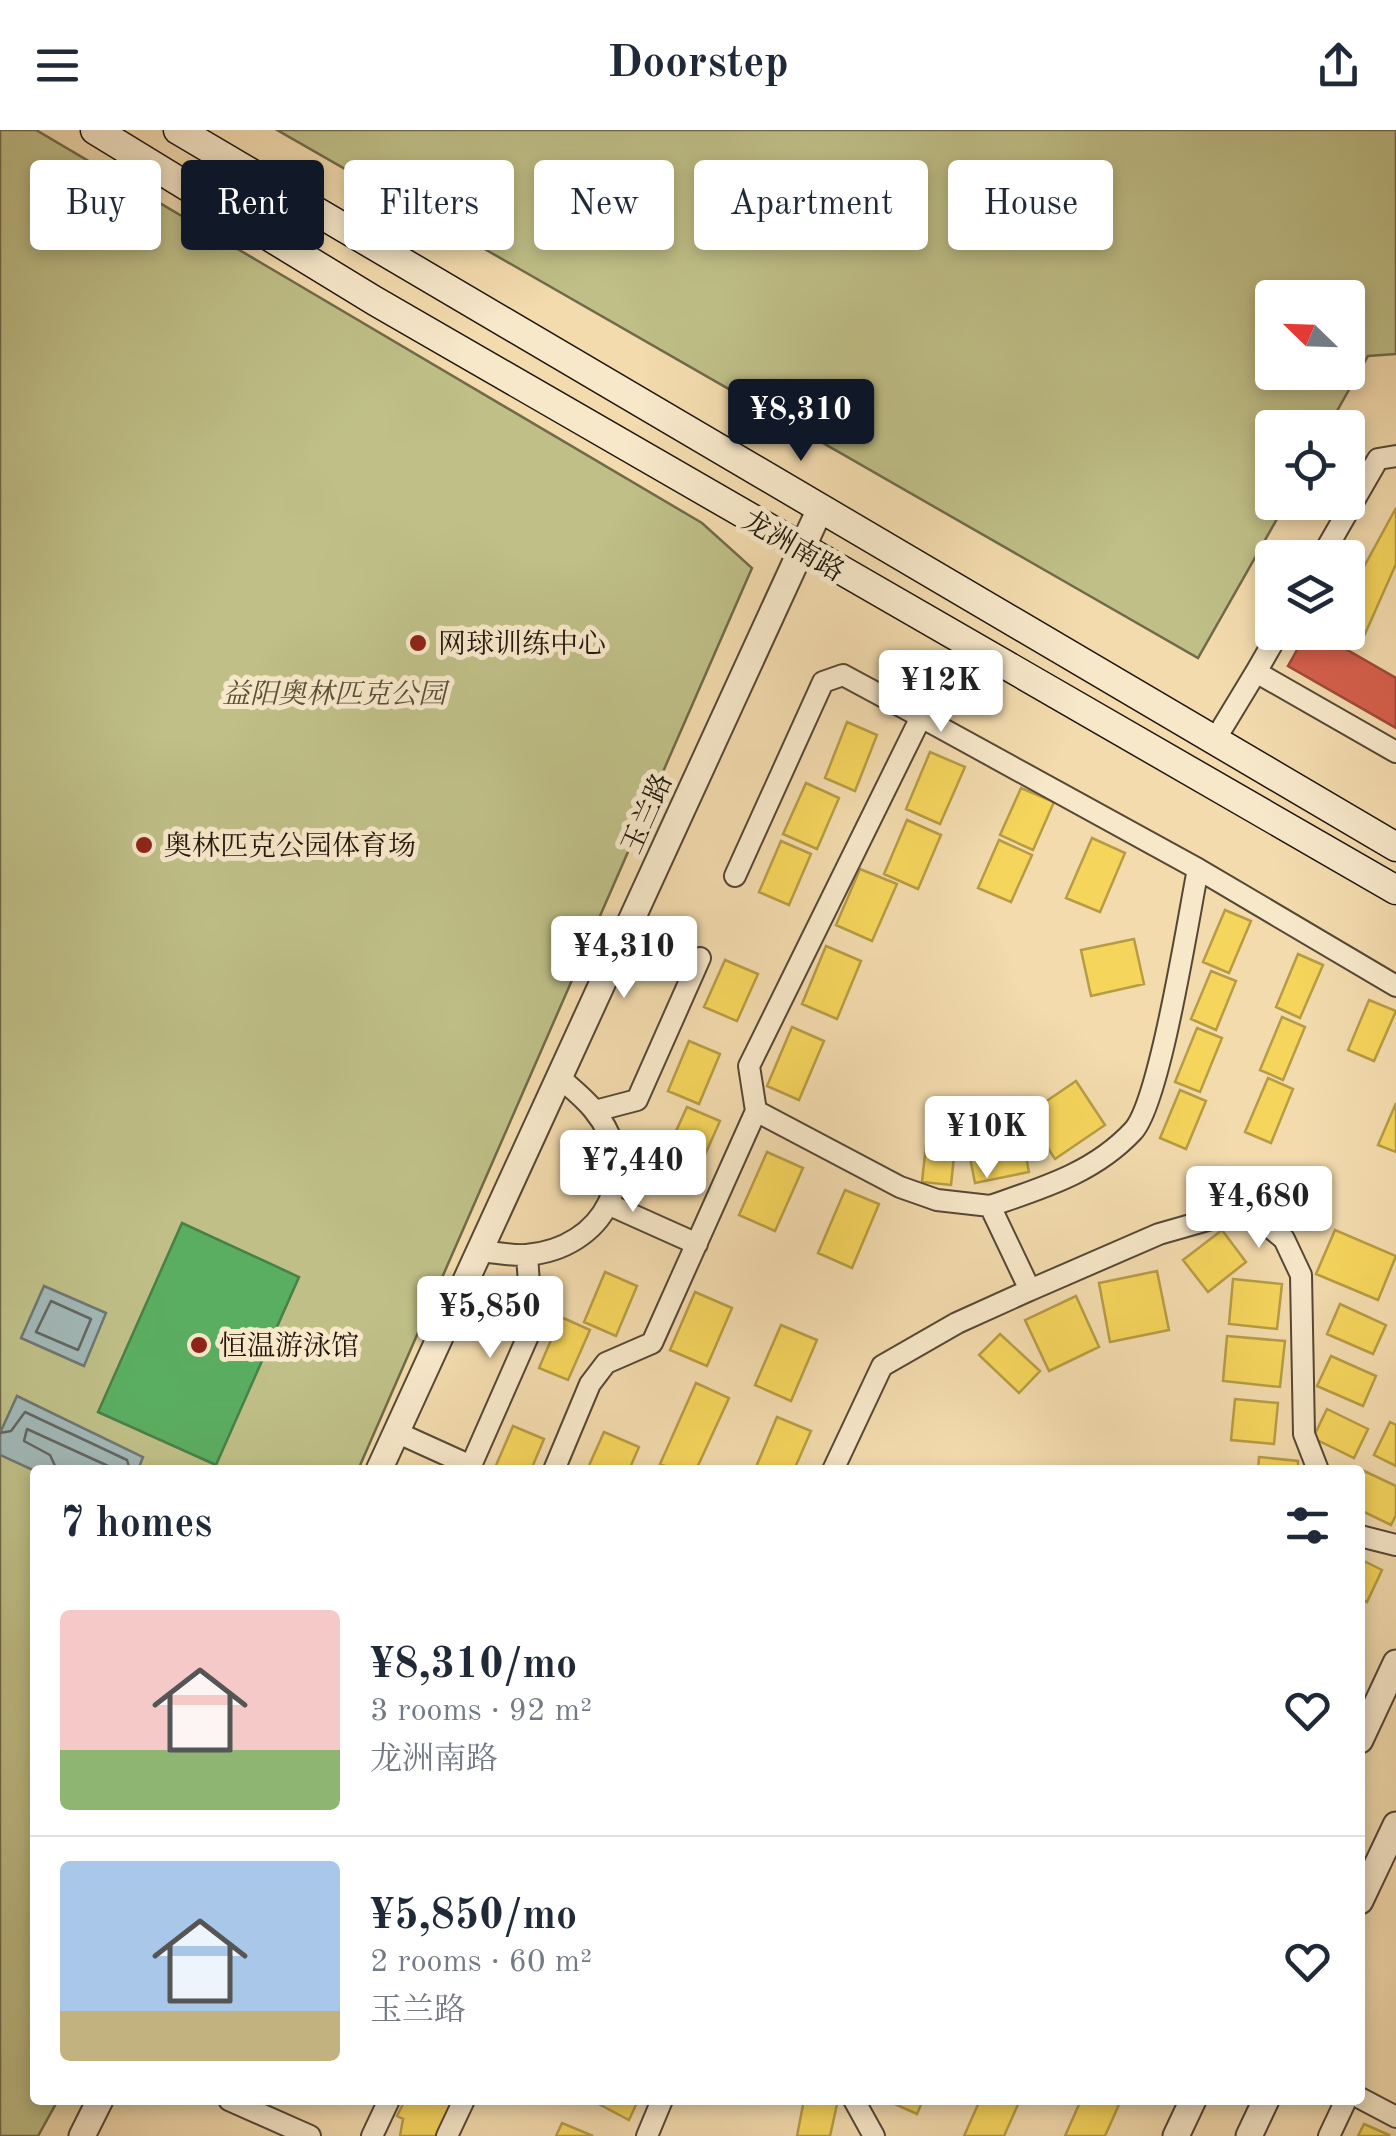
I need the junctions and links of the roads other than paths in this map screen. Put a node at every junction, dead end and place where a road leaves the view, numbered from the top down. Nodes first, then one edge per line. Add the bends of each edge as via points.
1 (95, 130) edge
2 (178, 130) edge
3 (1396, 456) edge
4 (820, 509) junction
5 (1331, 540) edge
6 (800, 548) junction
7 (1268, 650) edge
8 (1256, 672) junction
9 (921, 717) junction
10 (1214, 743) junction
11 (1396, 752) edge
12 (1396, 848) edge
13 (1198, 870) junction
14 (735, 876) dead end
15 (1396, 890) edge
16 (700, 958) dead end
17 (1396, 986) edge
18 (558, 1077) junction
19 (595, 1111) junction
20 (756, 1111) junction
21 (610, 1205) junction
22 (990, 1206) junction
23 (697, 1244) junction
24 (479, 1251) junction
25 (527, 1256) junction
26 (1030, 1290) junction
27 (396, 1432) junction
28 (381, 1465) edge
29 (464, 1465) edge
30 (471, 1465) edge
31 (556, 1465) edge
32 (836, 1465) edge
33 (1316, 1465) edge
34 (1365, 1537) edge
35 (1396, 1544) edge
36 (1396, 1663) edge
37 (1390, 1692) edge
38 (1365, 1732) edge
39 (1396, 1825) edge
40 (1365, 1891) edge
41 (1365, 2101) edge
42 (98, 2105) edge
43 (240, 2105) edge
44 (387, 2105) edge
45 (462, 2105) edge
46 (660, 2105) edge
47 (857, 2105) edge
48 (1190, 2105) edge
49 (1264, 2105) edge
50 (1344, 2105) edge
51 (1396, 2117) edge
52 (82, 2136) edge
53 (310, 2136) edge
54 (372, 2136) edge
55 (447, 2136) edge
56 (646, 2136) edge
57 (874, 2136) edge
58 (1176, 2136) edge
59 (1249, 2136) edge
60 (1329, 2136) edge

1 - 6 main road, 龙洲南路
2 - 4 main road, 龙洲南路
3 - 5 street via 1378,459
4 - 6 street, 玉兰路
4 - 10 main road, 龙洲南路
6 - 15 main road, 龙洲南路
6 - 18 street, 玉兰路
7 - 8 street
8 - 10 street
8 - 11 street
9 - 13 street
9 - 14 street via 844,676 823,682
9 - 20 street via 749,1066
10 - 12 main road, 龙洲南路
13 - 17 street
13 - 22 street via 1153,1088 1136,1128 1101,1160 1061,1182
16 - 19 street via 636,1100
18 - 19 street
18 - 24 street, 玉兰路
19 - 21 street via 618,1174
20 - 22 street via 900,1186 936,1200
20 - 23 street
21 - 23 street
21 - 25 street via 592,1228
22 - 26 street
23 - 31 street via 652,1344 606,1362
24 - 25 street
24 - 27 street, 玉兰路
25 - 30 street via 532,1328
26 - 32 street via 882,1366
26 - 33 street via 1160,1234 1222,1216 1260,1220 1284,1239 1302,1275 1304,1434
27 - 28 street, 玉兰路
27 - 29 street
34 - 35 street
36 - 37 street
37 - 38 street
39 - 40 street
41 - 51 street
42 - 52 street
43 - 53 street
44 - 54 street
45 - 55 street
46 - 56 street
47 - 57 street
48 - 58 street
49 - 59 street
50 - 60 street

